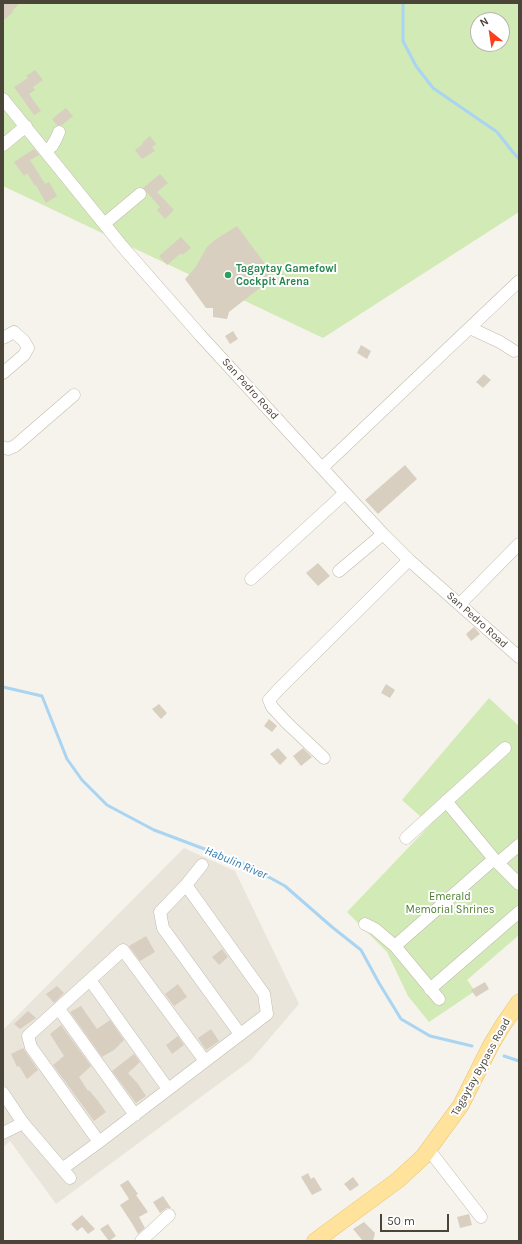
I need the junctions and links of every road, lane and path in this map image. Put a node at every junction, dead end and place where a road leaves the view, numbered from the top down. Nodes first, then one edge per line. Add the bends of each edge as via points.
1 (3, 99) edge
2 (26, 126) junction
3 (59, 132) dead end
4 (3, 145) edge
5 (46, 151) junction
6 (140, 194) dead end
7 (104, 224) junction
8 (519, 281) edge
9 (470, 328) junction
10 (3, 338) edge
11 (514, 351) dead end
12 (3, 374) edge
13 (74, 394) dead end
14 (3, 448) edge
15 (322, 468) junction
16 (345, 493) junction
17 (383, 534) junction
18 (519, 544) edge
19 (409, 560) junction
20 (338, 571) dead end
21 (251, 579) dead end
22 (460, 604) junction
23 (519, 657) edge
24 (505, 748) dead end
25 (324, 758) dead end
26 (446, 802) junction
27 (406, 838) dead end
28 (519, 845) edge
29 (496, 861) junction
30 (202, 865) dead end
31 (519, 884) edge
32 (186, 885) junction
33 (519, 912) edge
34 (365, 924) dead end
35 (395, 946) junction
36 (90, 980) junction
37 (430, 989) junction
38 (439, 999) dead end
39 (519, 1002) edge
40 (59, 1009) junction
41 (240, 1034) junction
42 (205, 1061) junction
43 (168, 1089) junction
44 (3, 1093) edge
45 (135, 1115) junction
46 (23, 1122) junction
47 (3, 1133) edge
48 (99, 1142) junction
49 (429, 1150) junction
50 (62, 1169) junction
51 (70, 1178) dead end
52 (169, 1215) dead end
53 (481, 1217) dead end
54 (325, 1238) edge
55 (142, 1241) edge

1 - 2 street, San Pedro Road
2 - 4 street
2 - 5 street, San Pedro Road
3 - 5 street via 52,146
5 - 7 street, San Pedro Road
6 - 7 street
7 - 15 street, San Pedro Road via 200,335
8 - 9 street
9 - 11 street
9 - 15 street
10 - 12 street via 14,332 28,348
13 - 14 street via 15,446
15 - 16 street, San Pedro Road
16 - 17 street, San Pedro Road
16 - 21 street
17 - 19 street, San Pedro Road
17 - 20 street
18 - 22 street
19 - 22 street, San Pedro Road
19 - 25 street via 269,700 287,723
22 - 23 street, San Pedro Road
24 - 26 street
26 - 27 street
26 - 29 street
28 - 29 street
29 - 31 street
29 - 35 street
30 - 32 street
32 - 41 street via 160,912 163,928
32 - 41 street via 264,994 267,1014
33 - 37 street
34 - 35 street
35 - 37 street
36 - 40 street
36 - 42 street via 123,950
36 - 43 street
37 - 38 street
39 - 49 main road, Tagaytay Bypass Road via 497,1035 462,1105
40 - 45 street
40 - 48 street via 28,1036 31,1047
41 - 42 street
42 - 43 street
43 - 45 street
44 - 46 street
45 - 48 street
46 - 47 street
46 - 50 street
48 - 50 street
49 - 53 street
49 - 54 main road, Tagaytay Bypass Road via 398,1180
50 - 51 street
52 - 55 street

